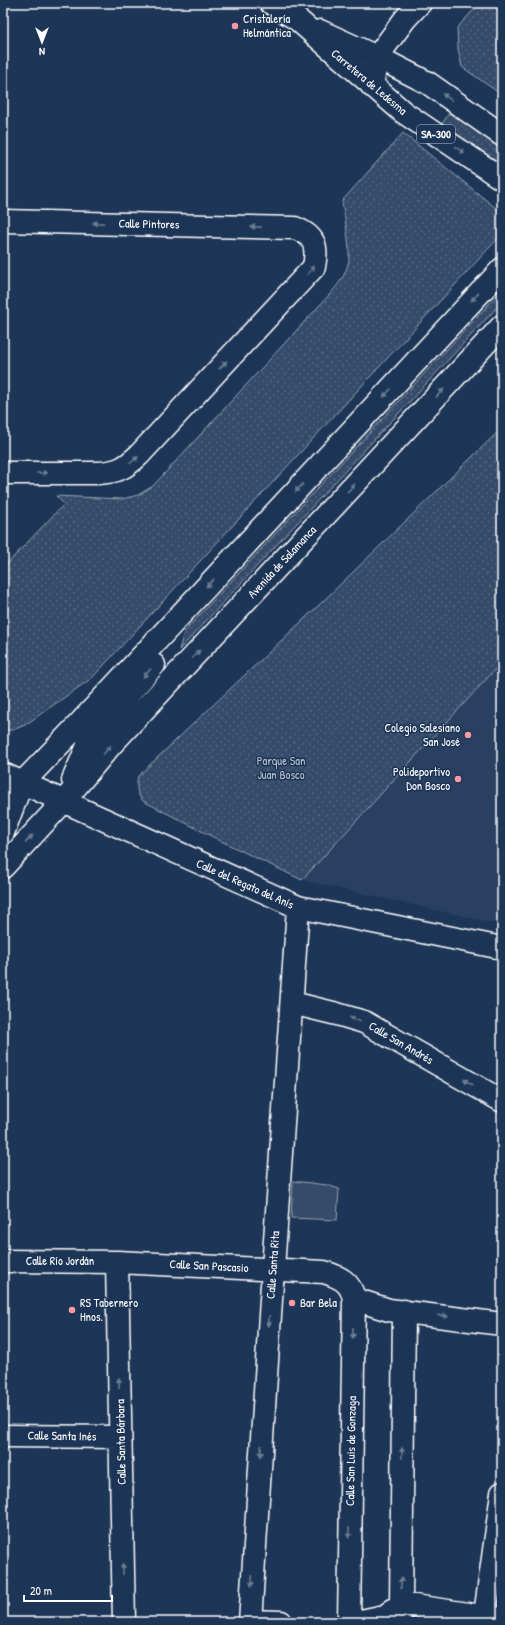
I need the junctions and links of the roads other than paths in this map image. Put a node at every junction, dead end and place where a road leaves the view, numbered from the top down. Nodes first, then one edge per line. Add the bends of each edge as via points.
1 (271, 3) edge
2 (420, 3) edge
3 (298, 20) junction
4 (377, 57) junction
5 (372, 86) junction
6 (502, 135) edge
7 (502, 179) edge
8 (3, 221) edge
9 (502, 269) edge
10 (502, 326) edge
11 (3, 473) edge
12 (170, 626) junction
13 (12, 778) edge
14 (64, 801) junction
15 (3, 803) edge
16 (3, 833) edge
17 (3, 867) edge
18 (298, 908) junction
19 (502, 948) edge
20 (292, 1003) junction
21 (502, 1101) edge
22 (3, 1261) edge
23 (117, 1262) junction
24 (272, 1269) junction
25 (350, 1291) junction
26 (404, 1311) junction
27 (502, 1324) edge
28 (3, 1436) edge
29 (120, 1437) junction
30 (502, 1492) edge
31 (400, 1613) edge
32 (490, 1619) edge
33 (124, 1622) edge
34 (250, 1622) edge
35 (281, 1622) edge
36 (349, 1622) edge
37 (356, 1622) edge

1 - 3 main road, Carretera de Ledesma / SA-300
2 - 4 main road
3 - 4 main road, Carretera de Ledesma / SA-300
3 - 5 main road, Carretera de Ledesma / SA-300
4 - 5 main road
6 -> 4 main road, Carretera de Ledesma / SA-300 via 428,83
5 -> 7 main road, Carretera de Ledesma / SA-300 via 403,112
11 -> 8 main road, Calle Pintores via 98,473 114,472 126,467 314,267 317,253 313,240 306,232 295,228
9 -> 12 main road, Avenida de Salamanca
14 -> 10 main road, Avenida de Salamanca via 110,746
12 - 13 main road, Avenida de Salamanca via 79,724
12 -> 14 main road, Avenida de Salamanca via 156,663 93,734
13 - 14 main road, Calle del Regato del Anís
13 - 15 main road, Avenida de Salamanca
13 - 16 main road, Avenida de Salamanca
17 -> 14 main road, Avenida de Salamanca
14 - 18 main road, Calle del Regato del Anís
18 - 19 main road, Calle del Regato del Anís
18 - 20 main road, Calle Santa Rita
21 -> 20 main road, Calle San Andrés via 364,1022
20 - 24 main road, Calle Santa Rita
22 - 23 main road, Calle Río Jordán
23 - 24 main road, Calle San Pascasio
29 -> 23 main road, Calle Santa Bárbara
24 - 25 main road, Calle San Pascasio via 324,1272
24 -> 34 main road, Calle Santa Rita
25 - 26 main road, Calle San Pascasio via 389,1310
25 -> 36 main road, Calle San Luis de Gonzaga
26 -> 27 main road, Calle San Pascasio
31 -> 26 main road
28 - 29 main road, Calle Santa Inés
33 -> 29 main road, Calle Santa Bárbara
30 - 32 main road
31 - 32 main road
31 - 37 main road
34 - 35 main road

